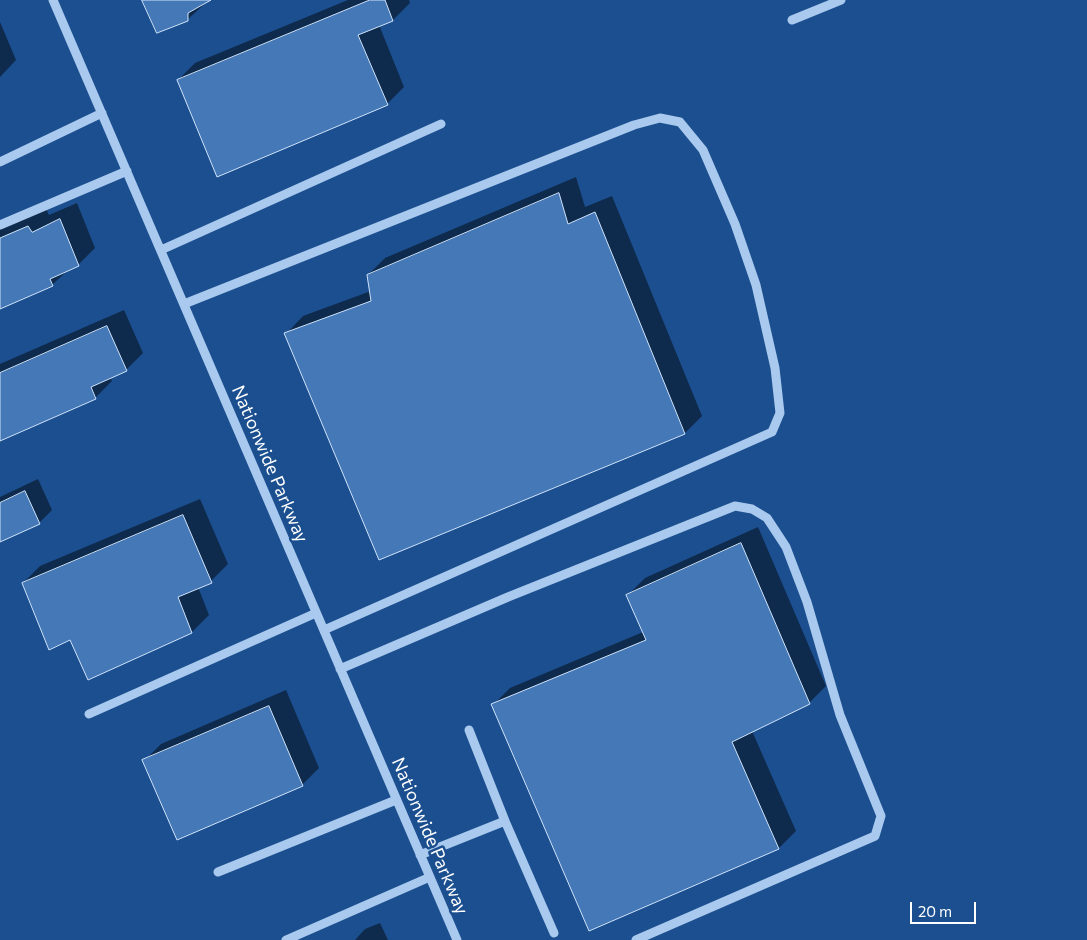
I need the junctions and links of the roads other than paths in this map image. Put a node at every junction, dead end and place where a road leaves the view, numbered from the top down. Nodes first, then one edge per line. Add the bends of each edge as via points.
1 (53, 0) edge
2 (841, 0) edge
3 (792, 20) dead end
4 (102, 114) junction
5 (441, 124) dead end
6 (0, 162) edge
7 (127, 171) junction
8 (0, 224) edge
9 (161, 250) junction
10 (184, 304) junction
11 (316, 613) junction
12 (324, 630) junction
13 (340, 668) junction
14 (89, 714) dead end
15 (469, 730) dead end
16 (396, 800) junction
17 (505, 821) junction
18 (420, 855) junction
19 (218, 872) dead end
20 (430, 877) junction
21 (554, 933) dead end
22 (286, 940) edge
23 (457, 940) edge
24 (636, 940) edge

1 - 4 street, Nationwide Parkway
2 - 3 street
4 - 6 street
4 - 7 street, Nationwide Parkway
5 - 9 street
7 - 8 street
7 - 9 street, Nationwide Parkway
9 - 10 street, Nationwide Parkway
10 - 11 street, Nationwide Parkway
10 - 12 street via 634,125 660,118 680,122 703,150 735,224 756,285 775,368 780,413 772,432
11 - 12 street, Nationwide Parkway
11 - 14 street
12 - 13 street, Nationwide Parkway
13 - 16 street, Nationwide Parkway
13 - 24 street via 735,506 752,509 767,518 786,547 807,602 840,715 881,816 875,836
15 - 17 street
16 - 18 street, Nationwide Parkway
16 - 19 street
17 - 18 street
17 - 21 street
18 - 20 street, Nationwide Parkway
20 - 22 street
20 - 23 street, Nationwide Parkway

